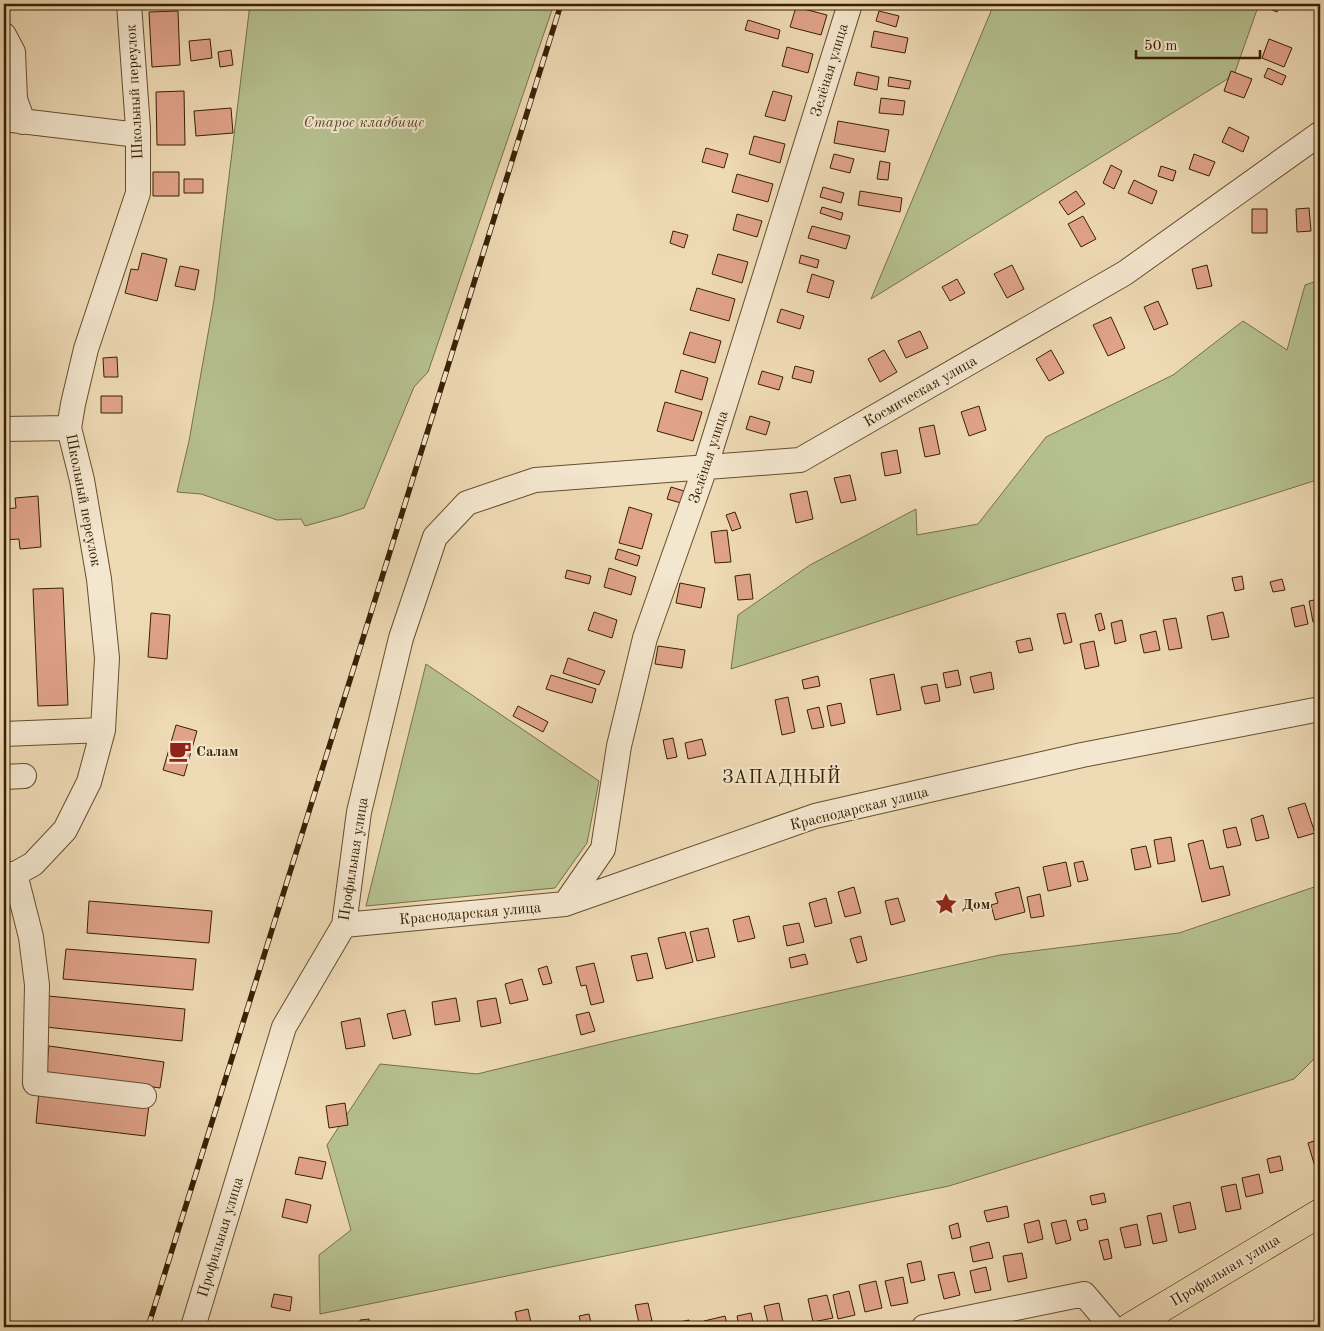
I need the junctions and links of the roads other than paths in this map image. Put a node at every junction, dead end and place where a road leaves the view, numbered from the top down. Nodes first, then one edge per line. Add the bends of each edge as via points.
1 (129, 4) edge
2 (850, 4) edge
3 (4, 34) edge
4 (14, 120) edge
5 (1319, 133) edge
6 (138, 135) junction
7 (69, 428) junction
8 (4, 430) edge
9 (705, 468) junction
10 (467, 503) joint
11 (1320, 710) edge
12 (103, 730) junction
13 (4, 734) edge
14 (10, 874) edge
15 (565, 904) junction
16 (344, 925) junction
17 (144, 1096) dead end
18 (1320, 1213) edge
19 (193, 1327) edge
20 (924, 1327) edge
21 (1112, 1327) edge
22 (1130, 1327) edge

1 - 6 street, Школьный переулок
2 - 9 street, Зелёная улица
3 - 4 street via 13,52
4 - 6 street
5 - 9 street, Космическая улица via 1125,273 800,460
6 - 7 street, Школьный переулок via 138,193 86,349
7 - 8 street
7 - 12 street, Школьный переулок via 82,480 99,579 107,658
9 - 10 street, Космическая улица via 536,480
9 - 15 street, Зелёная улица via 645,638 619,746 603,849
10 - 16 street, Профильная улица via 435,537 401,638 359,812
11 - 15 street, Краснодарская улица via 1082,755 815,816
12 - 13 street
12 - 14 street, Школьный переулок via 89,782 66,830 33,864
14 - 17 street via 31,937 37,985 35,1083
15 - 16 street, Краснодарская улица
16 - 19 street, Профильная улица via 284,1027
18 - 22 main road, Профильная улица
20 - 21 street via 1084,1294

